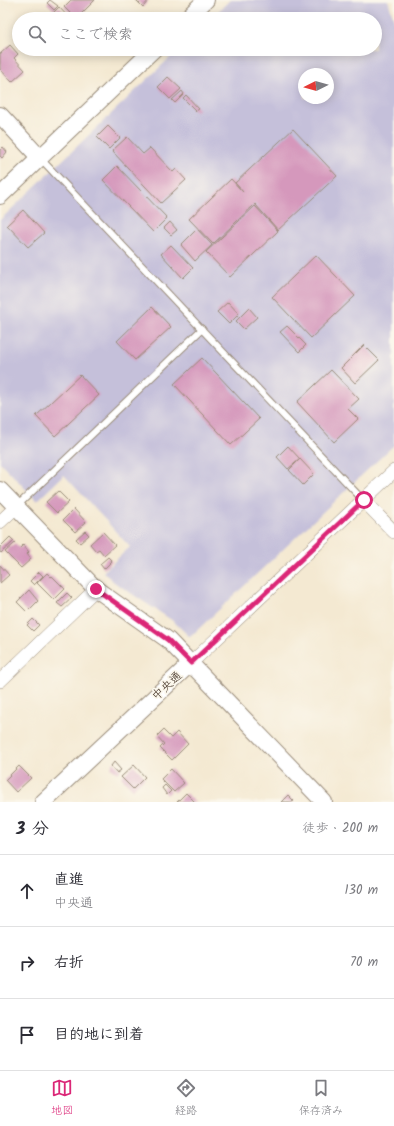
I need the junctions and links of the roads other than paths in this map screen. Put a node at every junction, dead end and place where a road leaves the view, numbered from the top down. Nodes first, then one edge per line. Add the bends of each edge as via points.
1 (206, 0) edge
2 (193, 12) edge
3 (147, 56) edge
4 (0, 116) edge
5 (40, 158) junction
6 (0, 196) edge
7 (202, 329) junction
8 (394, 471) edge
9 (0, 490) edge
10 (364, 500) junction
11 (16, 507) junction
12 (0, 522) edge
13 (394, 532) edge
14 (96, 589) junction
15 (191, 663) junction
16 (0, 681) edge
17 (43, 802) edge
18 (324, 802) edge

1 - 2 street
3 - 5 street
4 - 5 street
5 - 6 street
5 - 7 lane
7 - 10 lane
7 - 11 lane
8 - 10 street, 中央通
9 - 11 street
10 - 13 street
10 - 15 street, 中央通
11 - 12 street
11 - 14 street
14 - 15 street via 168,640
14 - 16 street
15 - 17 street, 中央通
15 - 18 street

